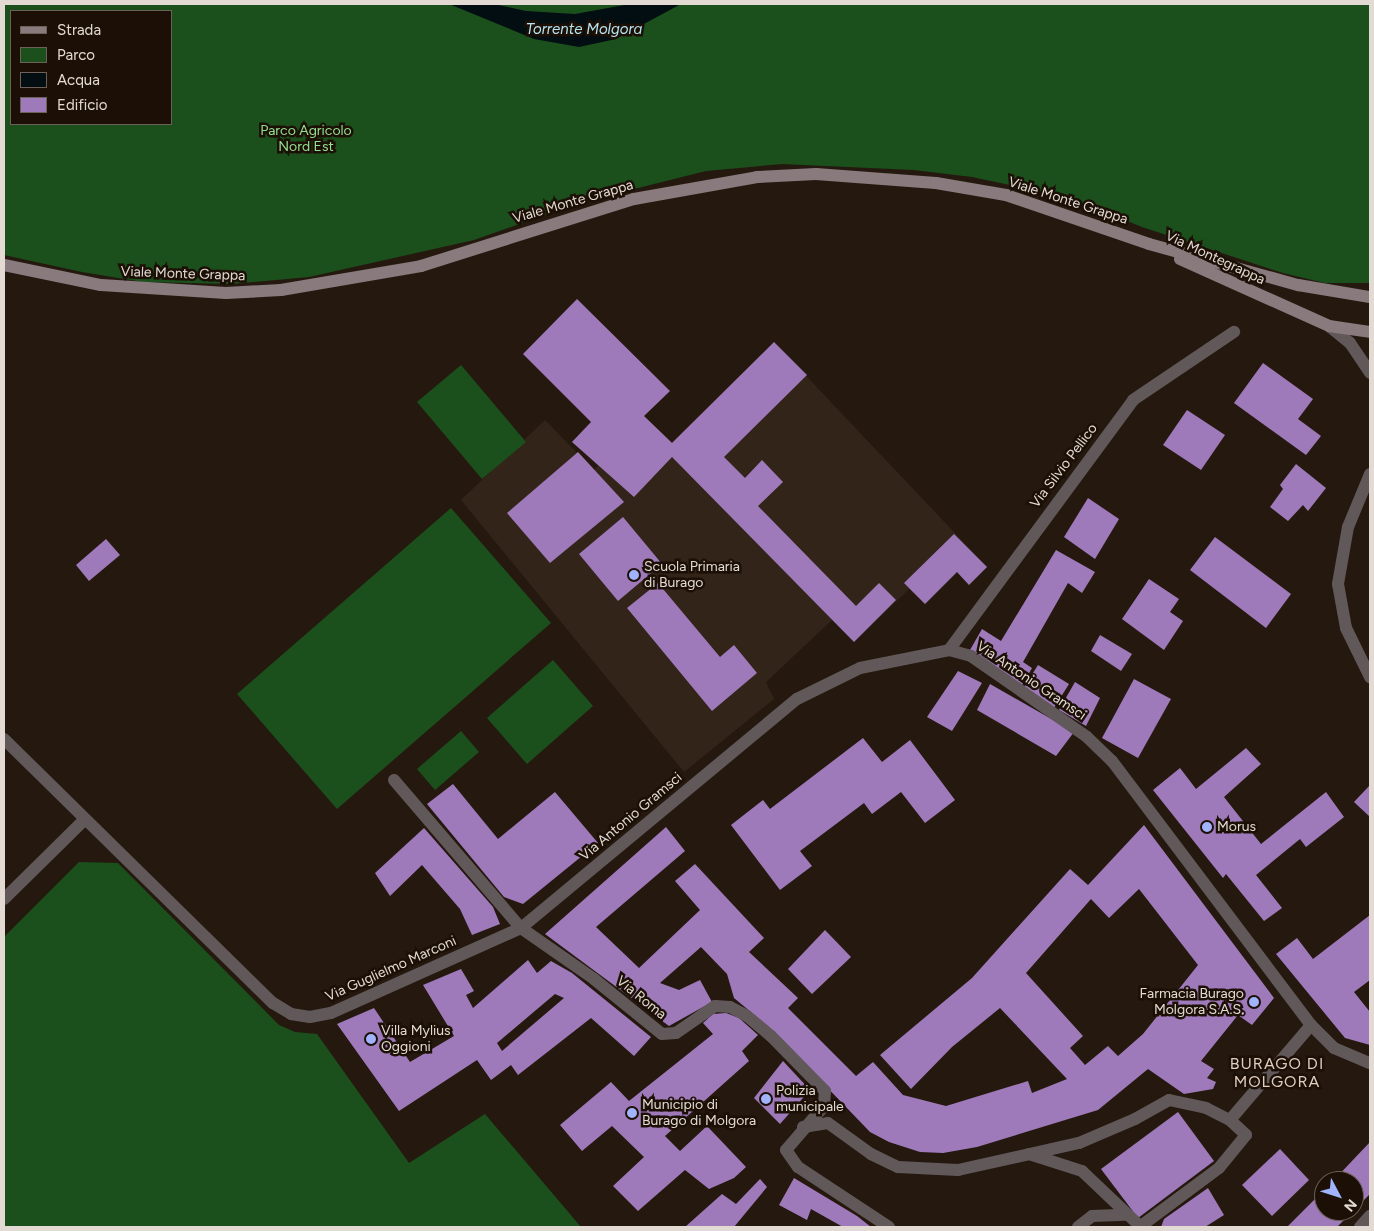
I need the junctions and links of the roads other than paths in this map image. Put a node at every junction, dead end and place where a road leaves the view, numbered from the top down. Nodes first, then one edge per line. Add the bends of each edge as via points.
1 (1149, 244) junction
2 (4, 265) edge
3 (1368, 298) edge
4 (1329, 326) junction
5 (1234, 332) dead end
6 (1370, 332) edge
7 (1370, 373) edge
8 (1370, 474) edge
9 (949, 650) junction
10 (1370, 677) edge
11 (4, 739) edge
12 (394, 780) dead end
13 (84, 820) junction
14 (4, 899) edge
15 (521, 928) junction
16 (1310, 1025) junction
17 (1370, 1063) edge
18 (1230, 1120) junction
19 (803, 1127) junction
20 (1029, 1154) junction
21 (1125, 1215) junction
22 (1370, 1216) edge
23 (889, 1227) edge
24 (1078, 1227) edge
25 (1141, 1227) edge
26 (1360, 1227) edge

1 - 2 street, Viale Monte Grappa via 1006,195 936,183 816,174 757,177 634,199 421,266 281,290 226,293 101,285
1 - 3 street, Via Montegrappa via 1298,285
1 - 4 street, Via Montegrappa
4 - 6 street, Via Montegrappa
4 - 7 street via 1350,343
5 - 9 street, Via Silvio Pellico via 1133,400
8 - 10 street via 1348,527 1338,584 1346,628
9 - 15 street, Via Antonio Gramsci via 860,668 797,699
9 - 16 street, Via Antonio Gramsci via 971,656 1088,738 1112,762
11 - 13 street, Via Guglielmo Marconi
12 - 15 street
13 - 14 street
13 - 15 street, Via Guglielmo Marconi via 273,1003 291,1014 310,1017 331,1013
15 - 19 street, Via Roma via 594,979 662,1034 676,1033 715,1006 730,1007 747,1016 824,1091 824,1106
16 - 17 street, Via Antonio Gramsci via 1334,1048
16 - 18 street
18 - 20 street via 1206,1108 1169,1100 1079,1143
18 - 25 street via 1246,1134 1225,1161
19 - 20 street via 828,1123 871,1154 898,1166 958,1170
19 - 23 street via 786,1150 798,1168
20 - 21 street via 1082,1171
21 - 24 street via 1092,1216
21 - 25 street
22 - 26 street

